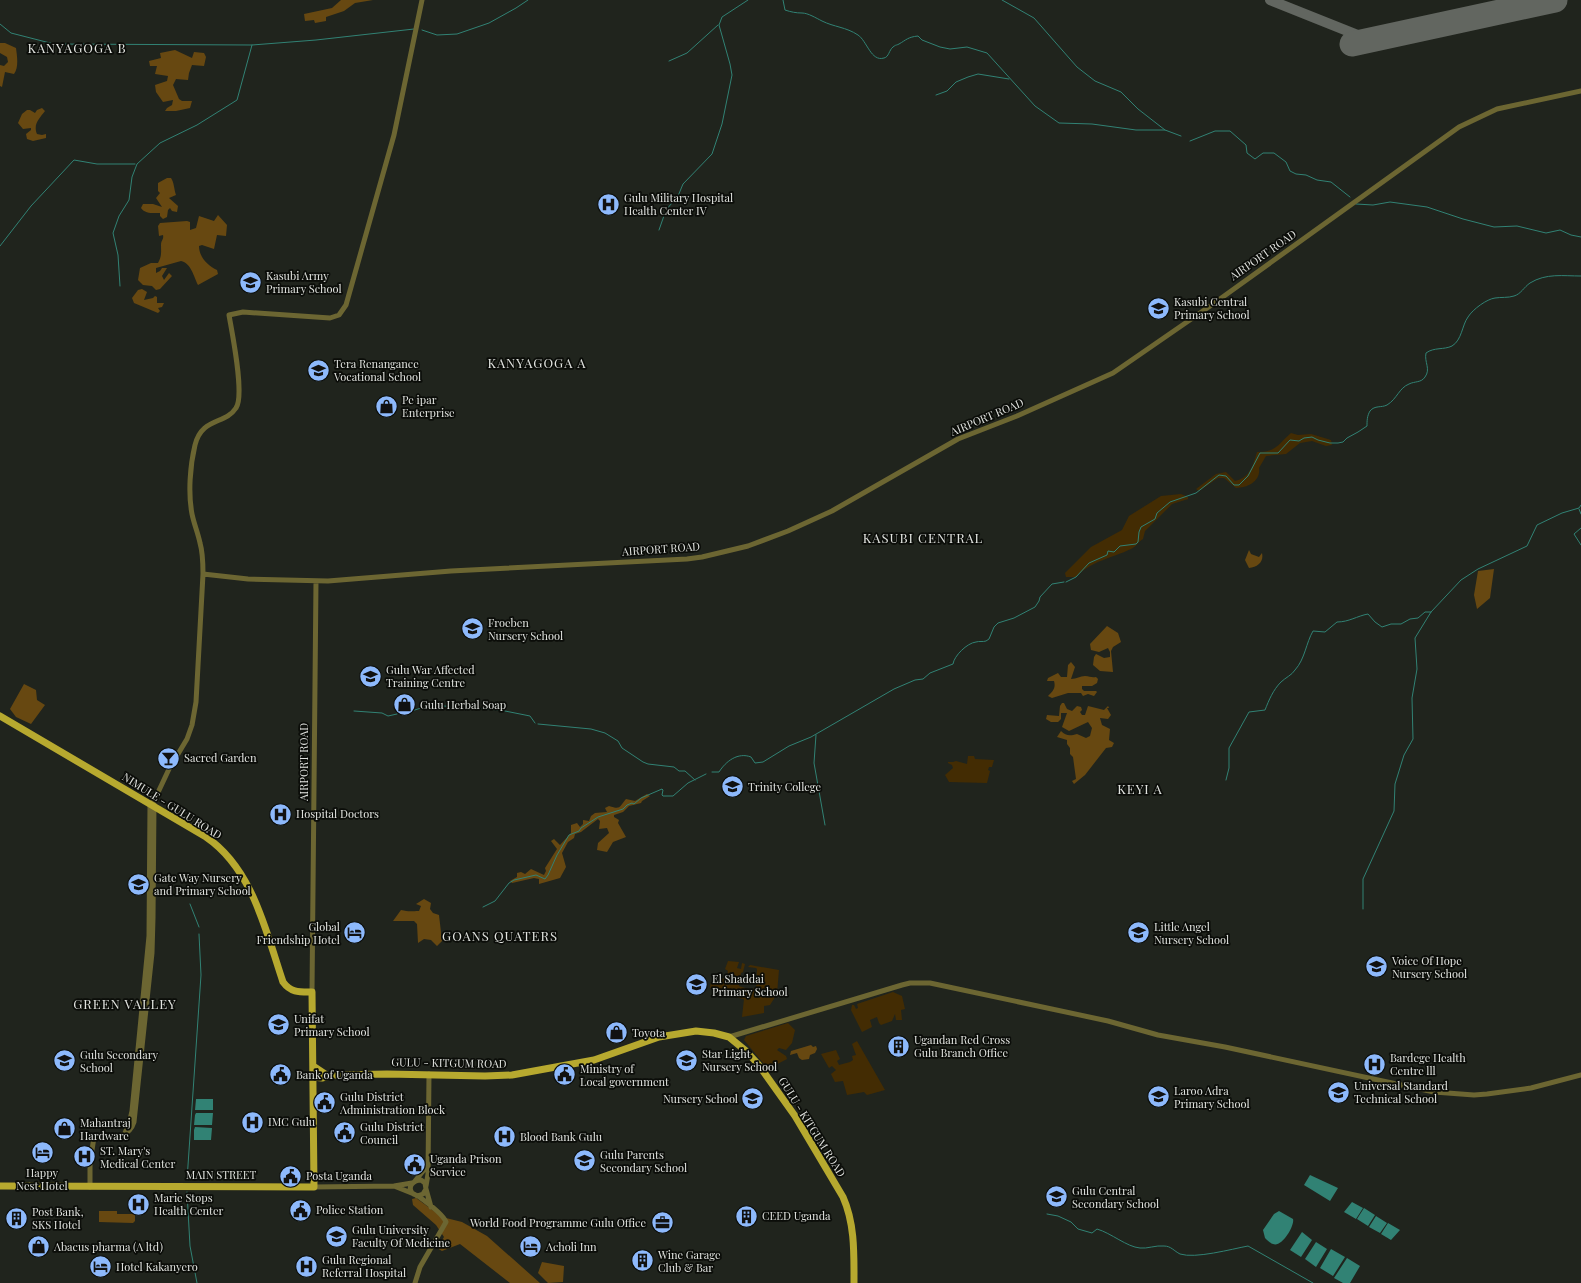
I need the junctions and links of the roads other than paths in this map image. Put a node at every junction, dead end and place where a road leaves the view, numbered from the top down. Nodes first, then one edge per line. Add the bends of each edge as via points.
1 (422, 0) edge
2 (1581, 91) edge
3 (203, 574) junction
4 (316, 581) junction
5 (0, 716) edge
6 (152, 804) junction
7 (312, 992) junction
8 (729, 1037) junction
9 (313, 1066) junction
10 (429, 1074) junction
11 (1581, 1075) edge
12 (313, 1076) junction
13 (323, 1076) junction
14 (313, 1085) junction
15 (428, 1165) junction
16 (414, 1182) junction
17 (0, 1186) edge
18 (394, 1186) junction
19 (90, 1187) junction
20 (314, 1187) junction
21 (426, 1187) junction
22 (415, 1195) junction
23 (431, 1207) junction
24 (415, 1283) edge
25 (854, 1283) edge

1 - 3 street via 394,136 343,310 336,317 330,318 243,312 230,314 240,399 234,411 201,430 194,447 190,489 192,515 202,552
2 - 4 street, AIRPORT ROAD via 1497,109 1459,126 1113,373 958,439 832,511 748,546 695,558 451,570
3 - 4 street, AIRPORT ROAD via 248,579
3 - 6 street via 196,702 192,725 188,739 169,769
4 - 7 street, AIRPORT ROAD
5 - 6 main road, NIMULE - GULU ROAD
6 - 7 main road, NIMULE - GULU ROAD via 217,844 229,858 254,900 283,982 295,992
6 - 19 street via 147,978 132,1111 124,1135 94,1137
7 - 9 main road
8 - 10 main road, GULU - KITGUM ROAD via 696,1031 659,1037 594,1060 512,1075
8 - 11 street via 902,985 930,983 1434,1092 1474,1095 1494,1093 1531,1088
8 - 25 main road, GULU - KITGUM ROAD via 746,1051 766,1075 795,1116 843,1197 851,1222
9 - 12 main road
9 - 13 main road
10 - 13 main road, GULU - KITGUM ROAD
10 - 15 street
12 - 13 main road, GULU - KITGUM ROAD
12 - 14 main road
13 - 14 main road
14 - 20 main road
15 - 16 street
15 - 21 street
16 - 18 street
16 - 21 street via 423,1181
16 - 22 street via 411,1187
17 - 19 main road, MAIN STREET
18 - 20 street, MAIN STREET
18 - 22 street
19 - 20 main road, MAIN STREET
21 - 22 street via 423,1194
21 - 23 street
22 - 23 street
23 - 24 street via 446,1222 420,1267

